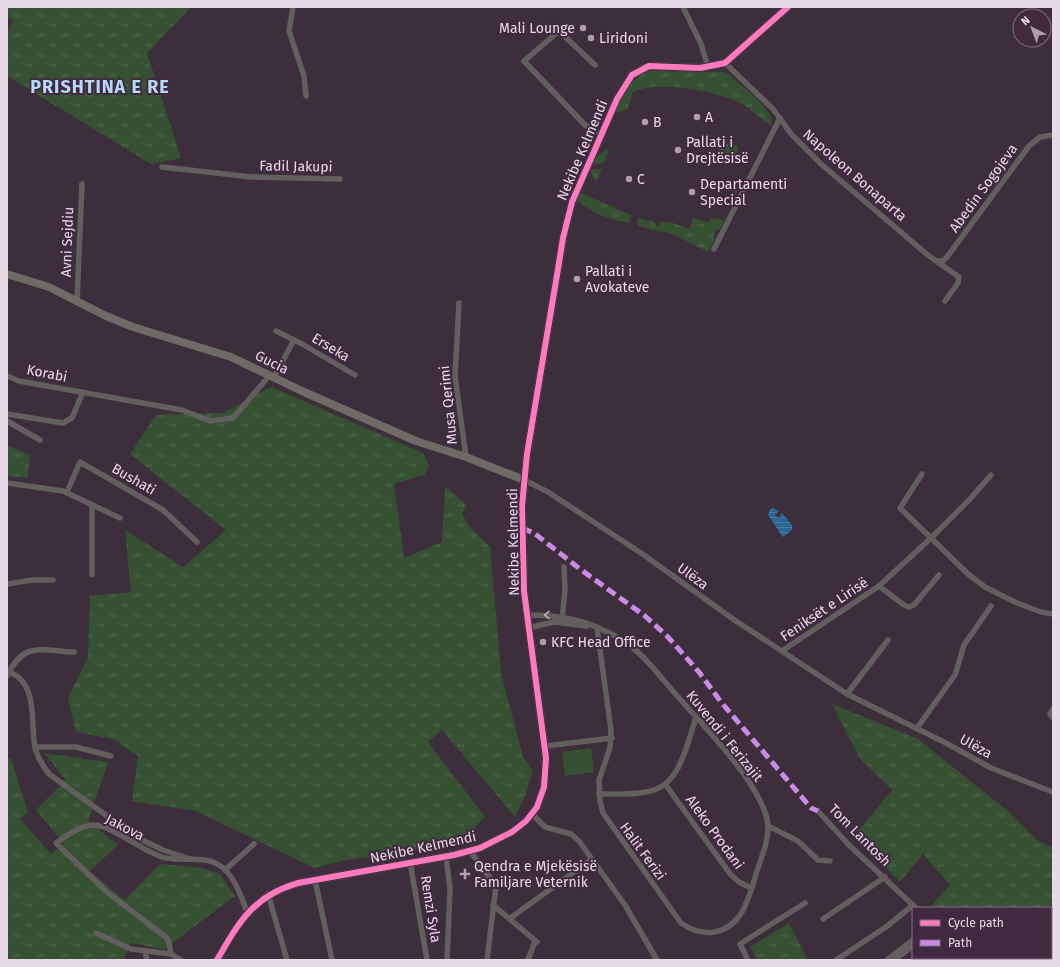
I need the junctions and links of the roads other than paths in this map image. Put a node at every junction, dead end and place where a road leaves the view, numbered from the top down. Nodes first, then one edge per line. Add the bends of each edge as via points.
1 (293, 7) edge
2 (683, 7) edge
3 (788, 7) edge
4 (725, 63) junction
5 (595, 65) dead end
6 (708, 68) junction
7 (306, 96) dead end
8 (780, 118) junction
9 (601, 134) junction
10 (1053, 135) edge
11 (162, 167) dead end
12 (340, 179) dead end
13 (82, 184) dead end
14 (714, 249) dead end
15 (937, 261) junction
16 (7, 274) edge
17 (77, 301) junction
18 (945, 301) dead end
19 (459, 303) dead end
20 (276, 331) dead end
21 (294, 340) junction
22 (355, 375) dead end
23 (7, 376) edge
24 (272, 376) junction
25 (83, 392) junction
26 (7, 414) edge
27 (7, 421) edge
28 (40, 440) dead end
29 (466, 457) junction
30 (922, 474) dead end
31 (990, 475) dead end
32 (524, 480) junction
33 (7, 483) edge
34 (67, 492) junction
35 (92, 505) junction
36 (120, 518) dead end
37 (931, 538) junction
38 (197, 542) dead end
39 (564, 567) dead end
40 (92, 575) dead end
41 (940, 575) dead end
42 (53, 580) dead end
43 (7, 584) edge
44 (879, 586) junction
45 (991, 606) dead end
46 (1053, 614) edge
47 (527, 615) junction
48 (562, 616) junction
49 (562, 623) junction
50 (595, 627) junction
51 (528, 628) junction
52 (888, 640) dead end
53 (782, 651) junction
54 (74, 652) dead end
55 (8, 674) edge
56 (847, 694) junction
57 (1053, 709) edge
58 (696, 718) junction
59 (1053, 718) edge
60 (917, 728) junction
61 (612, 738) junction
62 (546, 746) junction
63 (35, 747) junction
64 (111, 756) dead end
65 (665, 784) junction
66 (1053, 792) edge
67 (599, 794) junction
68 (818, 810) dead end
69 (532, 814) junction
70 (768, 826) junction
71 (254, 844) dead end
72 (470, 851) junction
73 (446, 856) junction
74 (592, 858) junction
75 (193, 860) junction
76 (830, 861) dead end
77 (410, 862) junction
78 (225, 870) junction
79 (885, 877) junction
80 (315, 880) junction
81 (751, 888) junction
82 (268, 894) junction
83 (805, 903) dead end
84 (493, 905) junction
85 (915, 907) edge
86 (912, 909) edge
87 (248, 914) junction
88 (509, 919) junction
89 (823, 919) dead end
90 (96, 933) dead end
91 (912, 941) edge
92 (912, 947) edge
93 (145, 952) junction
94 (171, 954) junction
95 (656, 959) edge
96 (147, 960) edge
97 (181, 960) edge
98 (217, 960) edge
99 (287, 960) edge
100 (332, 960) edge
101 (426, 960) edge
102 (448, 960) edge
103 (487, 960) edge
104 (528, 960) edge
105 (748, 960) edge
106 (836, 960) edge
107 (886, 960) edge
108 (894, 960) edge

1 - 7 street via 290,31 304,76
2 - 6 street via 701,44
3 - 4 street, Nekibe Kelmendi
4 - 6 street, Nekibe Kelmendi
4 - 8 street, Napoleon Bonaparta via 768,103
5 - 9 street via 559,30 524,61 586,125
6 - 9 street, Nekibe Kelmendi via 655,65 637,71 622,88
8 - 14 street
8 - 15 street, Napoleon Bonaparta via 792,135 821,164
9 - 32 street, Nekibe Kelmendi via 576,192 566,224
10 - 15 street, Abedin Sogojeva via 1037,139 1029,146 947,257
11 - 12 street, Fadil Jakupi via 252,177
13 - 17 street, Avni Sejdiu
15 - 18 street, Napoleon Bonaparta via 959,277 958,283
16 - 17 street, Gucia via 49,287
17 - 24 street, Gucia via 125,324 231,357
19 - 29 street, Musa Qerimi via 455,376
20 - 21 street, Erseka
21 - 22 street, Erseka
21 - 24 street, Erseka
23 - 25 street, Korabi via 19,381
24 - 25 street, Erseka via 237,414 226,420 210,421 182,410
24 - 29 street, Gucia via 416,441
25 - 26 street via 72,418 63,423
27 - 28 street
29 - 32 street, Gucia
30 - 37 street via 900,508
31 - 37 street, Feniksët e Lirisë
32 - 47 street, Nekibe Kelmendi via 522,528
32 - 53 street, Ulëza via 548,492 641,553
33 - 34 street
34 - 35 street
34 - 38 street, Bushati via 80,462 163,510
35 - 36 street
35 - 40 street
37 - 44 street, Feniksët e Lirisë
37 - 46 street via 984,587 1032,609
39 - 48 street
41 - 44 street, Feniksët e Lirisë via 914,605 909,607
42 - 43 street
44 - 53 street, Feniksët e Lirisë
45 - 60 street via 964,645 955,675
48 -> 47 street
47 - 51 street, Nekibe Kelmendi
48 - 49 street
48 - 50 street
49 - 50 street
49 - 51 street via 549,622
50 - 58 street, Kuvendi i Ferizajit via 620,639 635,650
50 - 61 street, Halit Ferizi
51 - 62 street, Nekibe Kelmendi
52 - 56 street
53 - 56 street, Ulëza
54 - 55 street via 34,649 16,662
55 - 63 street via 22,679 28,690
56 - 60 street, Ulëza
57 - 59 street via 1050,714
58 - 65 street via 679,765
58 - 70 street, Kuvendi i Ferizajit via 720,744 755,792
60 - 66 street, Ulëza via 991,768
61 - 62 street
61 - 67 street, Halit Ferizi via 599,780
62 - 69 street, Nekibe Kelmendi via 544,787
63 - 64 street via 76,747
63 - 75 street via 40,761 49,774 118,825 149,844
65 - 67 street via 646,792
65 - 81 street, Aleko Prodani via 731,875
67 - 81 street, Halit Ferizi via 601,807 609,823 676,917 686,926 710,933 732,925 744,909
68 - 79 street, Tom Lantosh via 849,845
69 - 72 street, Nekibe Kelmendi via 512,832
69 - 74 street via 549,829 574,836
70 - 76 street via 798,841 818,860
70 - 81 street, Halit Ferizi via 766,842
71 - 78 street
72 - 73 street, Nekibe Kelmendi
72 - 84 street via 494,882 496,891
73 - 77 street, Nekibe Kelmendi
73 - 102 street via 450,889
74 - 88 street
74 - 95 street via 625,905
75 - 78 street, Jakova via 211,861
75 - 94 street, Jakova via 162,857 100,826 86,826 56,843 108,893 167,938
77 - 80 street, Nekibe Kelmendi
77 - 101 street, Remzi Syla
78 - 87 street, Jakova via 236,886
79 - 85 street, Tom Lantosh
79 - 89 street, Tom Lantosh
80 - 82 street, Nekibe Kelmendi
80 - 100 street
82 - 87 street, Nekibe Kelmendi
82 - 99 street
83 - 105 street via 740,944
84 - 88 street
84 - 103 street
86 - 106 street
87 - 98 street, Nekibe Kelmendi via 232,934
88 - 104 street via 536,941
90 - 93 street via 115,943
91 - 107 street
92 - 108 street
93 - 94 street
93 - 96 street
94 - 97 street

